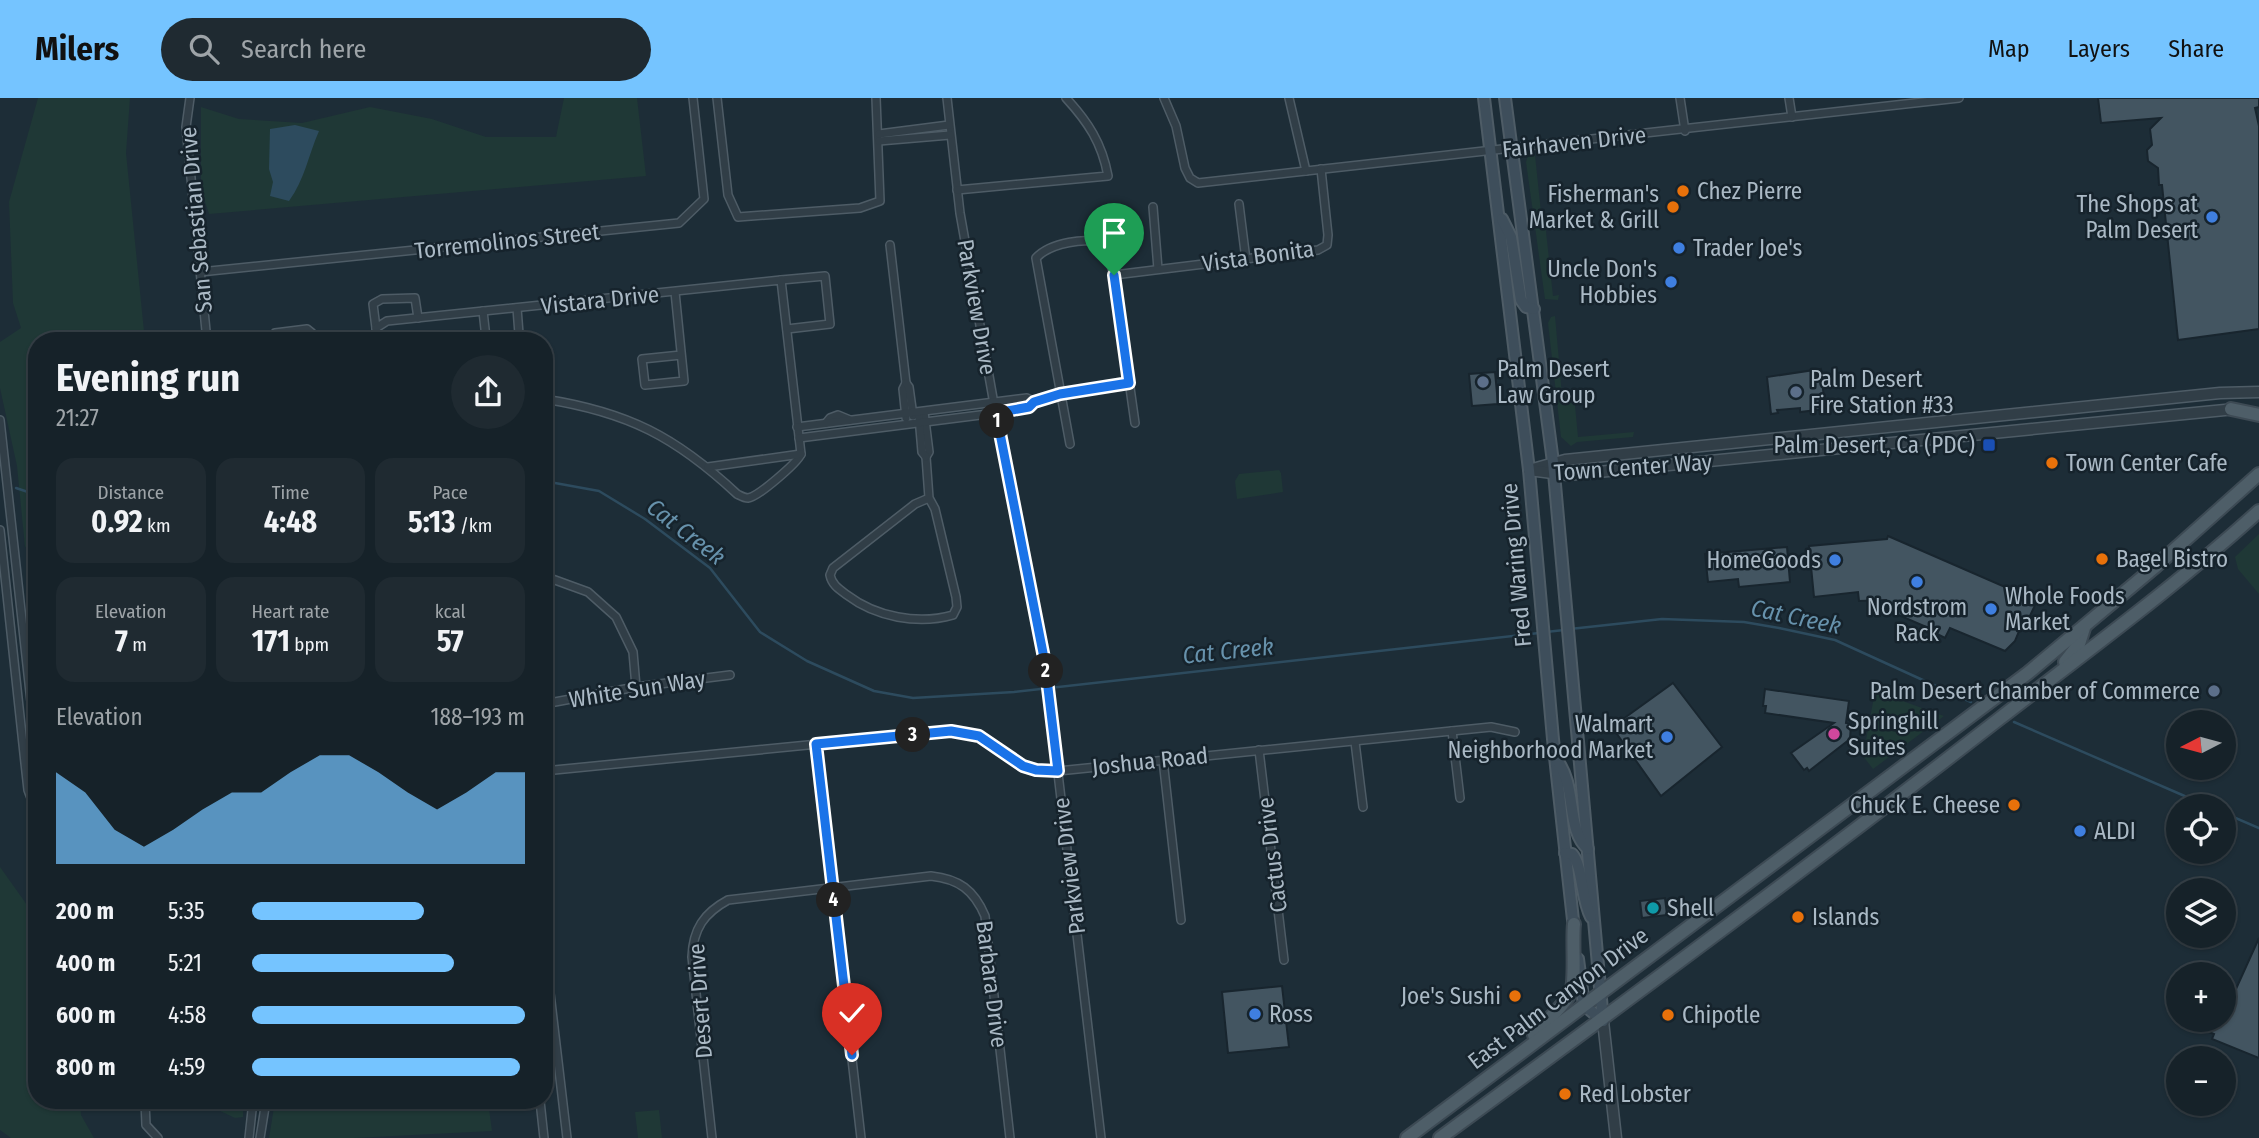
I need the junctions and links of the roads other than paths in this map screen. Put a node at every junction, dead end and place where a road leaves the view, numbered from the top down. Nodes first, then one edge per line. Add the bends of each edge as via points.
1 (190, 98) edge
2 (693, 98) edge
3 (717, 98) edge
4 (876, 98) edge
5 (947, 98) edge
6 (1066, 98) edge
7 (1164, 98) edge
8 (1289, 98) edge
9 (1484, 98) edge
10 (1505, 98) edge
11 (1680, 98) edge
12 (1789, 98) edge
13 (1959, 98) edge
14 (1895, 102) edge
15 (1792, 117) junction
16 (949, 125) junction
17 (1685, 131) junction
18 (950, 135) junction
19 (879, 137) junction
20 (1511, 149) junction
21 (1490, 151) junction
22 (1321, 169) junction
23 (1306, 171) junction
24 (957, 190) junction
25 (1239, 204) dead end
26 (1153, 207) dead end
27 (1498, 210) junction
28 (890, 245) dead end
29 (1246, 260) junction
30 (1158, 270) junction
31 (200, 272) junction
32 (1114, 275) junction
33 (781, 280) junction
34 (675, 292) junction
35 (517, 308) junction
36 (1534, 309) junction
37 (483, 312) junction
38 (418, 318) junction
39 (376, 328) junction
40 (786, 329) junction
41 (206, 332) edge
42 (283, 332) edge
43 (311, 332) edge
44 (376, 332) edge
45 (485, 332) edge
46 (519, 332) edge
47 (681, 355) junction
48 (1129, 383) junction
49 (2259, 392) edge
50 (1060, 394) junction
51 (553, 400) edge
52 (1034, 402) junction
53 (994, 404) junction
54 (2231, 409) joint
55 (915, 413) junction
56 (996, 413) junction
57 (2259, 413) edge
58 (863, 419) junction
59 (0, 420) edge
60 (916, 422) junction
61 (826, 423) junction
62 (1135, 424) dead end
63 (797, 427) junction
64 (864, 429) junction
65 (828, 434) junction
66 (799, 438) junction
67 (1070, 444) dead end
68 (801, 454) junction
69 (1553, 462) junction
70 (708, 467) junction
71 (1529, 470) junction
72 (2259, 474) edge
73 (1554, 475) junction
74 (4, 482) edge
75 (929, 498) junction
76 (2258, 513) edge
77 (0, 530) edge
78 (16, 558) junction
79 (2, 560) edge
80 (553, 579) edge
81 (2084, 628) junction
82 (28, 671) edge
83 (730, 675) dead end
84 (2051, 679) junction
85 (636, 687) junction
86 (553, 702) edge
87 (1452, 731) junction
88 (1515, 732) dead end
89 (1355, 742) junction
90 (816, 744) junction
91 (1259, 750) junction
92 (1555, 758) junction
93 (1163, 760) junction
94 (553, 770) edge
95 (1058, 771) junction
96 (28, 790) edge
97 (1460, 798) dead end
98 (1363, 807) dead end
99 (1588, 849) junction
100 (1565, 853) junction
101 (833, 888) junction
102 (1181, 920) dead end
103 (1594, 922) junction
104 (1574, 924) junction
105 (1284, 960) dead end
106 (1602, 992) junction
107 (1584, 1005) junction
108 (553, 1019) edge
109 (1603, 1021) junction
110 (1525, 1048) junction
111 (145, 1109) edge
112 (252, 1109) edge
113 (265, 1109) edge
114 (541, 1109) edge
115 (158, 1138) edge
116 (249, 1138) edge
117 (260, 1138) edge
118 (544, 1138) edge
119 (567, 1138) edge
120 (712, 1138) edge
121 (861, 1138) edge
122 (1010, 1138) edge
123 (1101, 1138) edge
124 (1407, 1138) edge
125 (1440, 1138) edge
126 (1616, 1138) edge

1 - 31 street, San Sebastian Drive via 186,127
2 - 31 street, Torremolinos Street via 704,199 678,223
3 - 19 street via 728,195 738,217 860,208 880,201
4 - 19 street
5 - 16 street, Parkview Drive
6 - 24 street via 1089,123 1108,176
7 - 23 street, Fairhaven Drive via 1176,126 1185,169 1198,183
8 - 23 street
9 - 21 main road, Fred Waring Drive
10 - 20 main road, Fred Waring Drive
11 - 17 street
12 - 15 street
13 - 14 street, Fairhaven Drive
14 - 15 street, Fairhaven Drive
15 - 17 street, Fairhaven Drive
16 - 18 street, Parkview Drive
16 - 19 street
17 - 20 street, Fairhaven Drive
18 - 19 street
18 - 24 street, Parkview Drive
20 - 21 street, Fairhaven Drive
20 - 36 main road, Fred Waring Drive
21 - 22 street, Fairhaven Drive
21 - 27 main road, Fred Waring Drive
22 - 23 street, Fairhaven Drive
22 - 29 street, Vista Bonita via 1326,245
24 - 53 street, Parkview Drive
25 - 29 street
26 - 30 street
27 - 36 main road via 1511,237 1521,300
27 - 71 main road, Fred Waring Drive
28 - 55 street via 908,399
29 - 30 street, Vista Bonita
30 - 32 street, Vista Bonita
31 - 41 street, San Sebastian Drive
32 - 48 street
32 - 50 street via 1105,245 1095,240 1057,246 1036,258
33 - 34 street, Vistara Drive
33 - 40 street
33 - 40 street, Vistara Drive via 825,276 828,300 830,324
34 - 35 street, Vistara Drive
34 - 47 street
35 - 37 street, Vistara Drive
35 - 46 street
36 - 69 main road, Fred Waring Drive
37 - 38 street, Vistara Drive
37 - 45 street
38 - 39 street, Vistara Drive via 387,321
38 - 39 street via 415,298 382,299 373,304
39 - 44 street
40 - 63 street
42 - 43 street
47 - 47 street via 684,381 645,385 642,359
48 - 50 street
48 - 62 street
49 - 69 street, Town Center Way
50 - 52 street
50 - 67 street
51 - 70 street via 610,412 643,426
52 - 53 street via 1027,398
52 - 56 street
53 - 55 street
53 - 56 street, Parkview Drive
54 - 57 main road
54 - 73 street, Town Center Way
55 - 58 street
55 - 60 street
55 - 60 street
56 - 60 street
56 - 95 street, Parkview Drive via 1045,663
58 - 61 street
58 - 64 street
59 - 74 street
60 - 64 street
60 - 75 street via 924,439
61 - 63 street
61 - 65 street
63 - 66 street
64 - 65 street
65 - 66 street
66 - 68 street
68 - 70 street
68 - 70 street via 796,463 748,498 737,494
69 - 71 street, Town Center Way
69 - 73 main road, Fred Waring Drive
71 - 73 street, Town Center Way
71 - 92 main road, Fred Waring Drive
72 - 81 main road, East Palm Canyon Drive
73 - 99 main road, Fred Waring Drive
74 - 78 street
75 - 75 street via 833,568 830,575 835,586 874,611 895,616 953,615 956,597
76 - 84 main road, East Palm Canyon Drive via 2143,610
77 - 79 street
78 - 79 street
78 - 82 street
79 - 96 street
80 - 85 street via 588,592 616,617 634,652
81 - 84 main road via 2079,645
81 - 106 main road, East Palm Canyon Drive
83 - 85 street, White Sun Way
84 - 109 main road, East Palm Canyon Drive
85 - 86 street, White Sun Way
87 - 88 street, Joshua Road via 1491,727
87 - 89 street, Joshua Road
87 - 97 street
89 - 91 street, Joshua Road
89 - 98 street
90 - 94 street, Joshua Road
90 - 95 street, Joshua Road via 951,731 979,736 1023,766
90 - 101 street
91 - 93 street, Joshua Road
91 - 105 street, Cactus Drive
92 - 99 main road via 1568,781 1579,841
92 - 100 main road, Fred Waring Drive
93 - 95 street, Joshua Road
93 - 102 street
95 - 123 street, Parkview Drive
99 - 103 main road, Fred Waring Drive
100 - 103 main road via 1576,857 1584,901
100 - 104 main road, Fred Waring Drive
101 - 120 street, Desert Drive via 729,900 700,922 692,939 692,957
101 - 121 street
101 - 122 street, Barbara Drive via 931,876 966,886 978,900 985,916
103 - 106 main road, Fred Waring Drive
104 - 107 main road, Fred Waring Drive
104 - 110 main road via 1572,989
106 - 107 main road, East Palm Canyon Drive
106 - 109 main road, Fred Waring Drive
107 - 109 main road
107 - 110 main road, East Palm Canyon Drive
108 - 119 street
109 - 125 main road, East Palm Canyon Drive
109 - 126 street, Fred Waring Drive
110 - 124 main road, East Palm Canyon Drive
111 - 115 street via 146,1125
112 - 116 street
113 - 117 street
114 - 118 street

